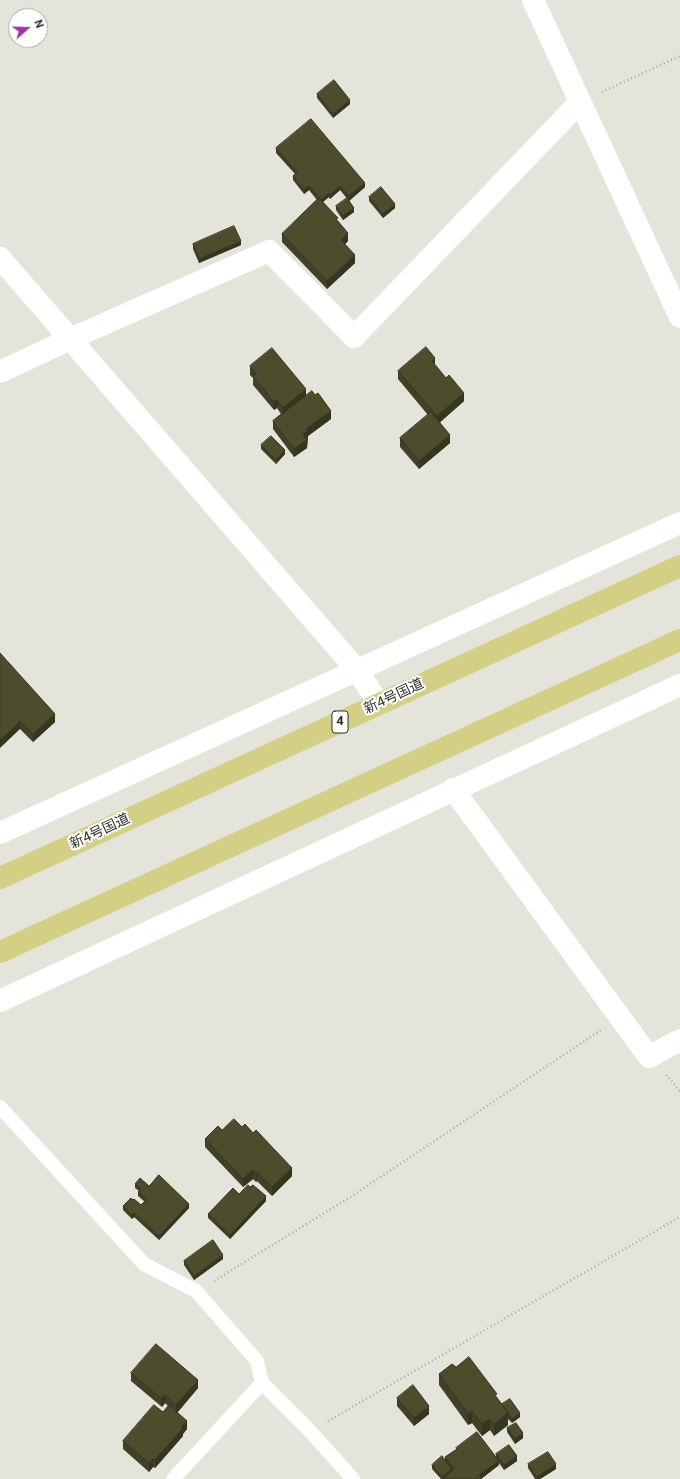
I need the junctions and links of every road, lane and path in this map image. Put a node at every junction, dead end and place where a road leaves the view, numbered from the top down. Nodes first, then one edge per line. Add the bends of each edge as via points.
1 (533, 0) edge
2 (680, 56) edge
3 (580, 102) junction
4 (0, 258) edge
5 (680, 317) edge
6 (70, 339) junction
7 (0, 372) edge
8 (680, 523) edge
9 (680, 566) edge
10 (680, 640) edge
11 (357, 670) junction
12 (680, 685) edge
13 (379, 704) junction
14 (453, 790) junction
15 (0, 833) edge
16 (0, 878) edge
17 (0, 952) edge
18 (0, 1001) edge
19 (620, 1018) junction
20 (680, 1040) edge
21 (0, 1107) edge
22 (680, 1217) edge
23 (196, 1291) junction
24 (262, 1383) junction
25 (311, 1432) junction
26 (173, 1479) edge
27 (353, 1479) edge

1 - 3 street
2 - 3 path
3 - 5 street
3 - 6 street via 354,337 269,251
4 - 6 street
6 - 7 street
6 - 11 street
8 - 11 street
9 - 13 highway, 新4号国道 / 4
10 - 17 highway
11 - 13 street
11 - 15 street
12 - 14 street
13 - 16 highway, 新4号国道 / 4
14 - 18 street
14 - 19 street
19 - 20 street via 649,1057
19 - 23 path via 352,1196
21 - 23 lane via 144,1264
22 - 25 path
23 - 24 lane via 257,1361
24 - 25 lane
24 - 26 lane
25 - 27 lane

